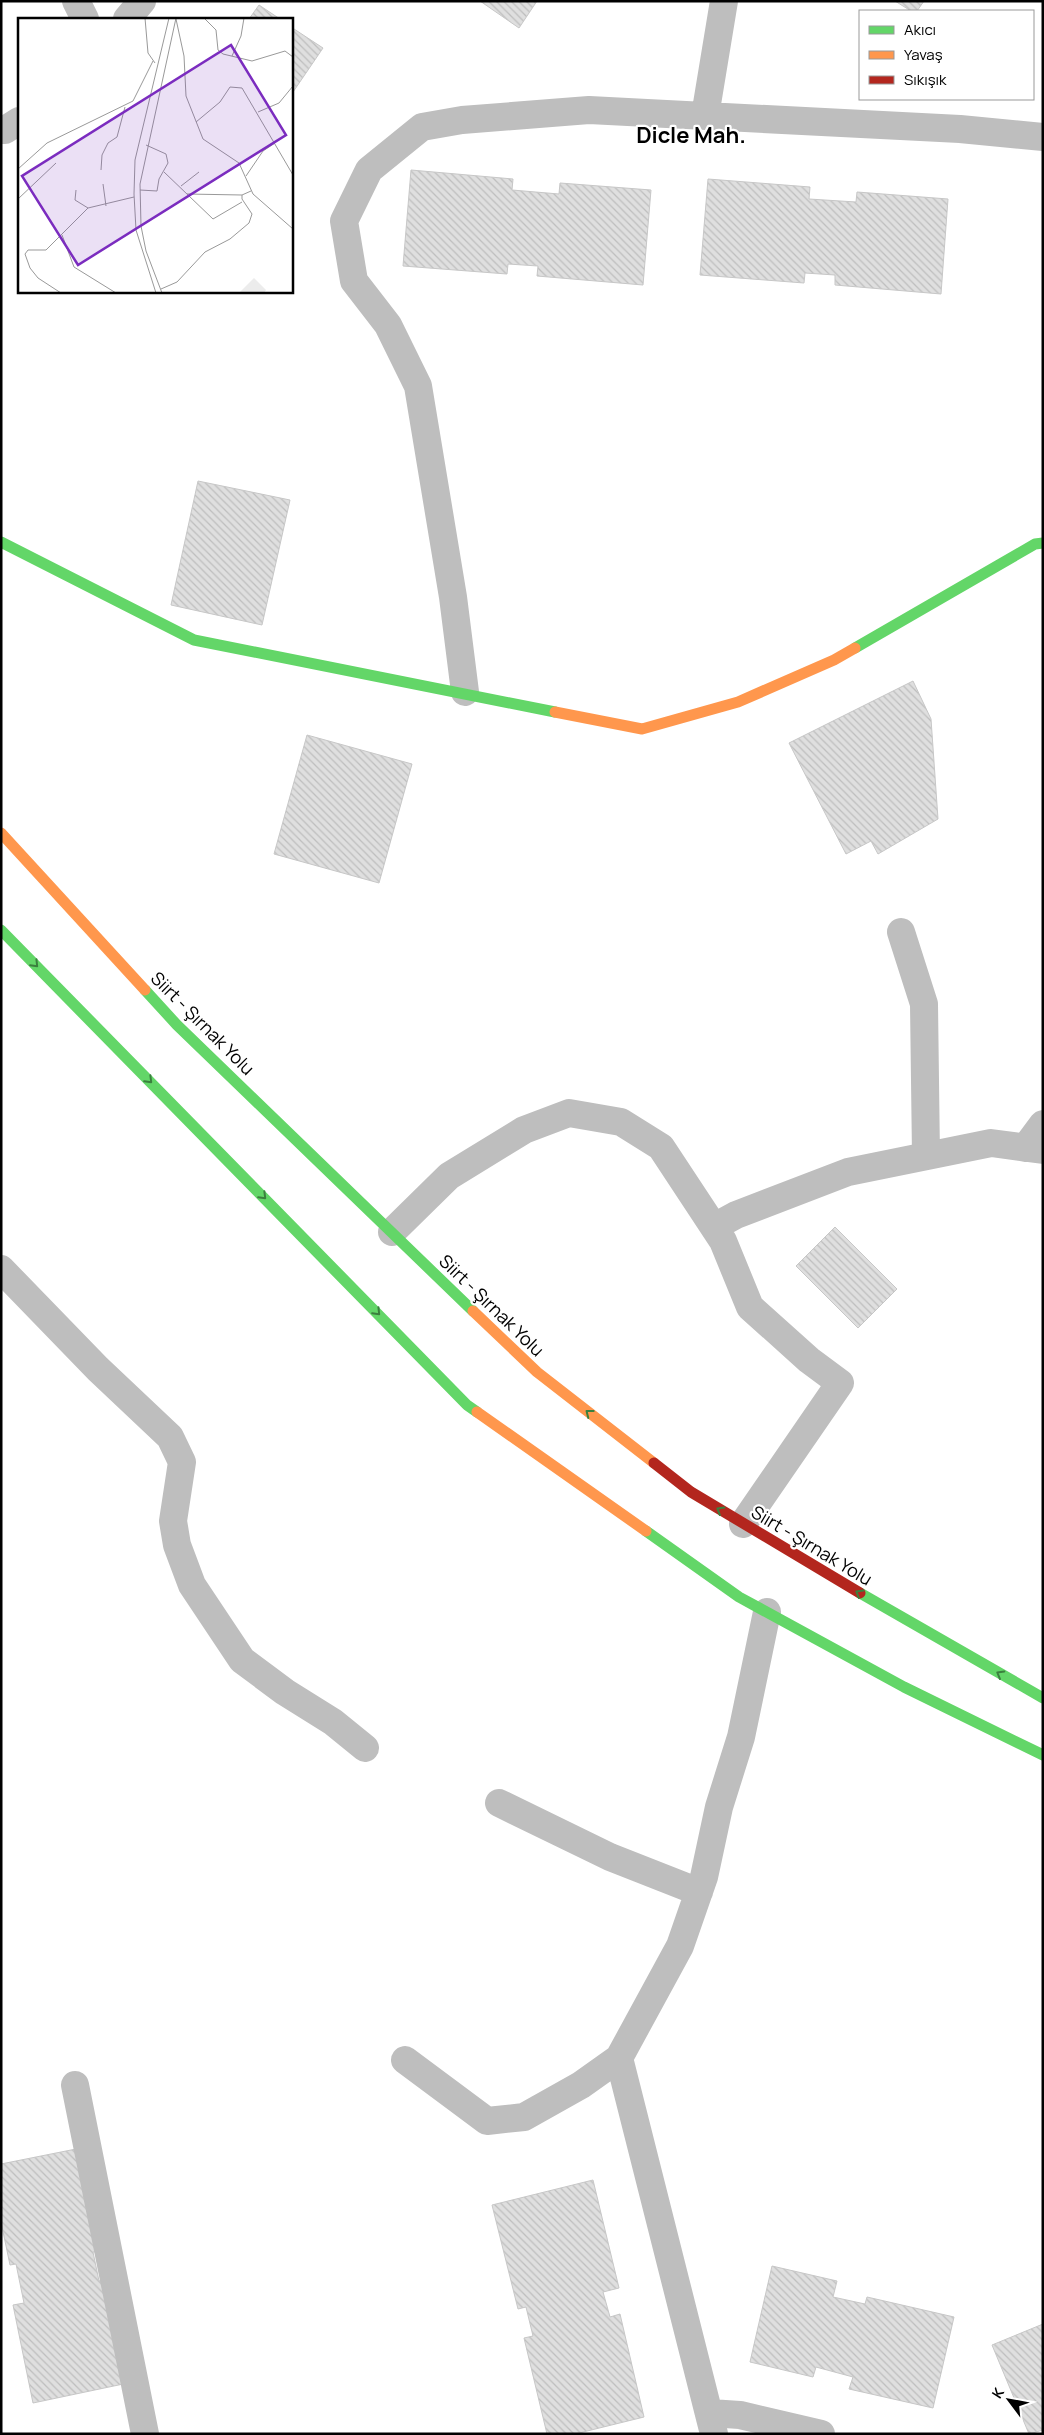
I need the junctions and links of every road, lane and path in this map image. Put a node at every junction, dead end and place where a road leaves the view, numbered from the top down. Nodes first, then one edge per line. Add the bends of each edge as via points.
1 (76, 1) edge
2 (142, 1) edge
3 (724, 1) edge
4 (84, 18) edge
5 (128, 18) edge
6 (705, 116) junction
7 (18, 122) edge
8 (1, 130) edge
9 (1043, 138) edge
10 (1, 542) edge
11 (1043, 543) edge
12 (465, 692) junction
13 (1, 833) edge
14 (1, 930) edge
15 (901, 932) dead end
16 (1043, 1124) edge
17 (1034, 1149) edge
18 (926, 1156) junction
19 (714, 1226) junction
20 (392, 1232) junction
21 (1, 1270) edge
22 (742, 1524) junction
23 (766, 1612) junction
24 (1043, 1698) edge
25 (365, 1748) dead end
26 (1043, 1755) edge
27 (499, 1803) dead end
28 (699, 1892) junction
29 (619, 2058) junction
30 (405, 2060) dead end
31 (75, 2085) dead end
32 (712, 2423) edge
33 (145, 2434) edge
34 (821, 2434) edge

1 - 4 street
2 - 5 street
3 - 6 street
6 - 9 street via 960,129
6 - 12 street via 589,110 462,120 422,127 369,170 344,221 354,281 388,325 418,386 453,597
7 - 8 street
10 - 12 street via 194,640
11 - 12 street via 1035,544 834,660 738,702 642,729
13 - 20 street, Siirt - Şırnak Yolu via 177,1024
14 -> 23 street via 467,1406 739,1597
15 - 18 street via 924,1004
16 - 17 street
17 - 18 street via 991,1143
18 - 19 street via 848,1172
19 - 20 street via 662,1147 621,1122 569,1113 524,1130 449,1176
19 - 22 street via 724,1241 750,1307 809,1360 840,1382
22 -> 20 street, Siirt - Şırnak Yolu via 691,1492 537,1372
21 - 25 street via 170,1437 182,1462 173,1521 178,1545 192,1585 242,1660 285,1692 334,1722
24 -> 22 street, Siirt - Şırnak Yolu
23 - 26 street via 904,1687
23 - 28 street via 741,1737 719,1807
27 - 28 street via 610,1857
28 - 29 street via 680,1946
29 - 30 street via 581,2085 524,2116 487,2122
29 - 32 street
31 - 33 street
32 - 34 street via 740,2415

